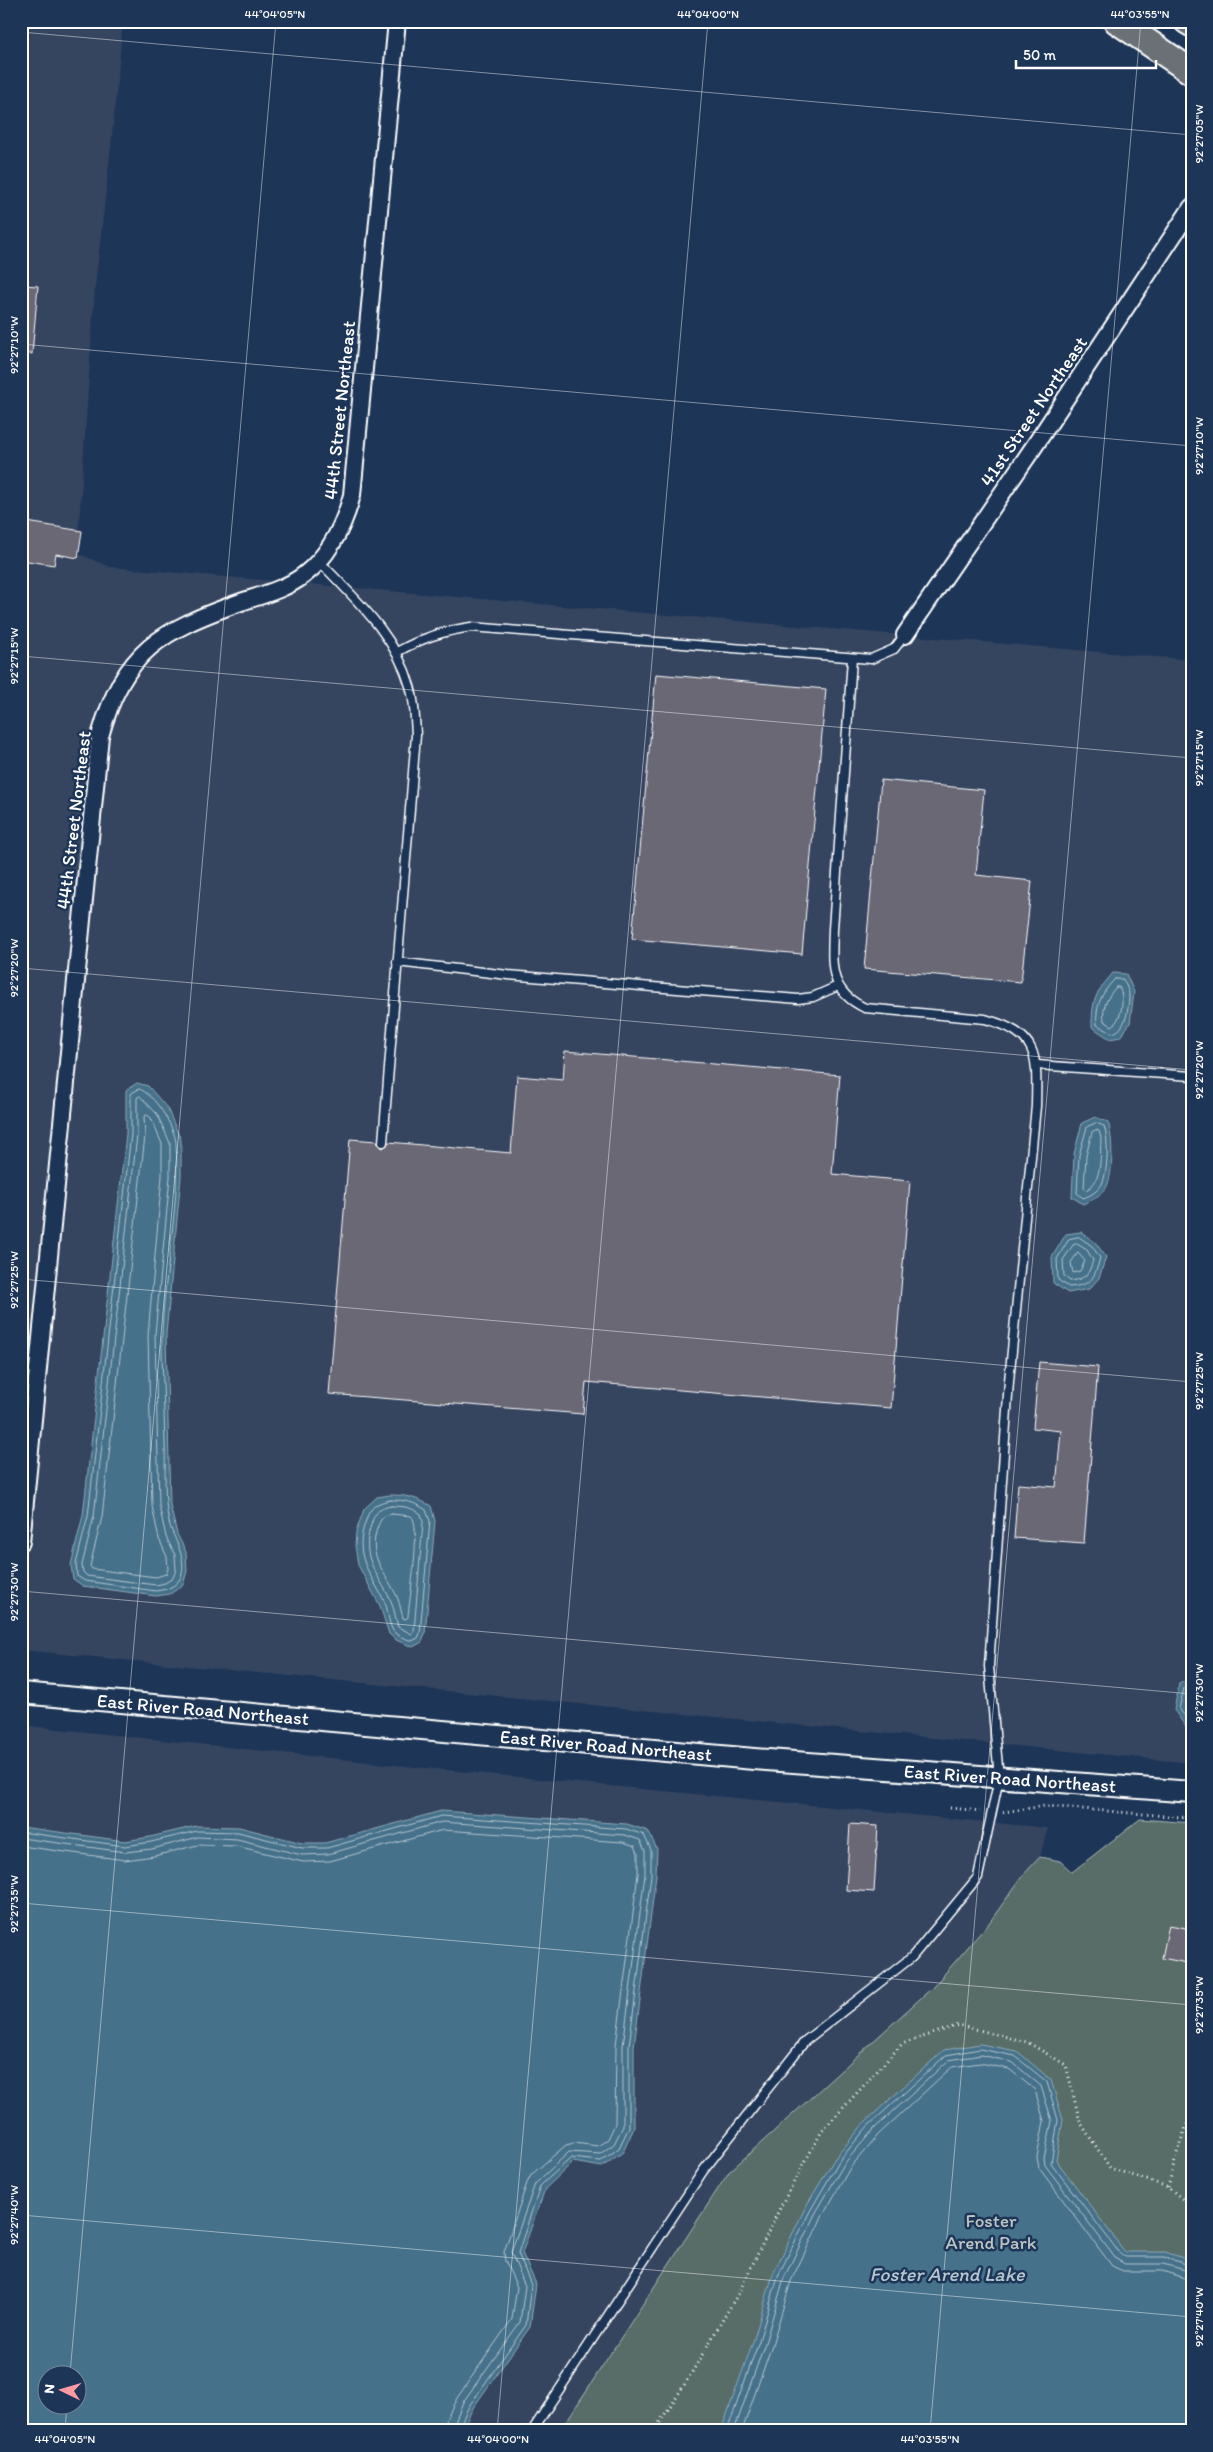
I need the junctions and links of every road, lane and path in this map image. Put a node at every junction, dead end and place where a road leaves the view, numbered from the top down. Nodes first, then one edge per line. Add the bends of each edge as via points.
1 (397, 21) edge
2 (1117, 21) edge
3 (1187, 21) edge
4 (1192, 24) edge
5 (1192, 72) edge
6 (1192, 207) edge
7 (319, 561) junction
8 (905, 635) joint
9 (397, 652) junction
10 (852, 659) junction
11 (397, 962) junction
12 (838, 986) junction
13 (1037, 1065) junction
14 (1192, 1076) edge
15 (383, 1142) dead end
16 (21, 1542) edge
17 (21, 1693) edge
18 (999, 1778) junction
19 (1192, 1792) edge
20 (950, 1808) dead end
21 (992, 1812) junction
22 (1192, 1818) edge
23 (1192, 2111) edge
24 (1168, 2187) junction
25 (1192, 2207) edge
26 (532, 2431) edge
27 (654, 2431) edge

1 - 7 street, 44th Street Northeast via 352,495 335,540
2 - 5 main road
3 - 4 main road
6 - 8 street, 41st Street Northeast
7 - 9 lane via 380,626
7 - 16 street, 44th Street Northeast via 285,586 177,627 133,664 117,687 108,709 96,767
8 - 10 lane via 885,655
9 - 10 lane via 430,635 471,627
9 - 11 lane via 411,687 416,735
10 - 12 lane via 832,929 832,966
11 - 12 lane via 508,975 798,999 813,997
11 - 15 lane
12 - 13 lane via 848,1000 865,1008 985,1019 1003,1024 1021,1032
13 - 14 lane
13 - 18 lane via 989,1666
17 - 18 street, East River Road Northeast
18 - 19 street, East River Road Northeast
18 - 21 lane
20 - 21 path
21 - 22 path via 1016,1812 1045,1806
21 - 26 lane via 978,1877 912,1957 805,2041 703,2171
23 - 24 path
24 - 25 path
24 - 27 path via 1110,2168 1080,2122 1066,2065 1027,2042 959,2025 902,2044 822,2131 739,2292

